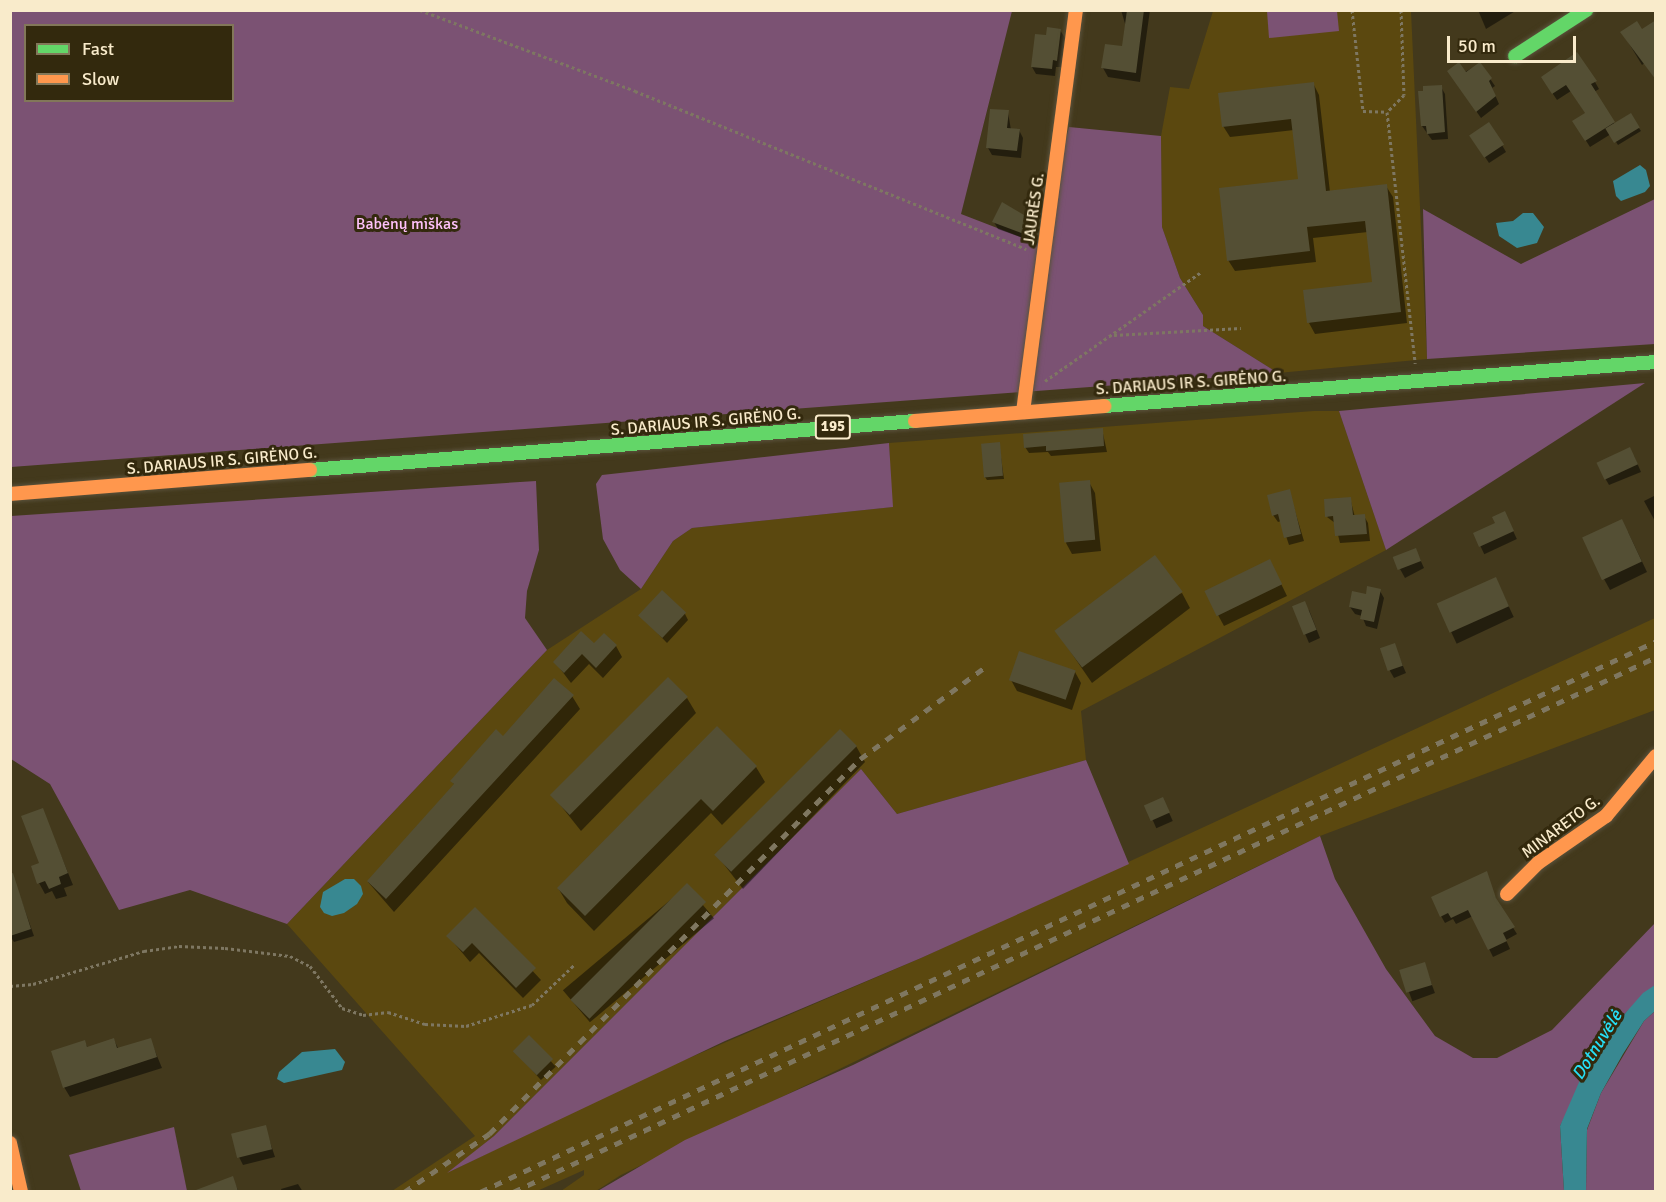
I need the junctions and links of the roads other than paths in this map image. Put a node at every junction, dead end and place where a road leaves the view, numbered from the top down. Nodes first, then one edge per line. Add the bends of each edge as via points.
1 (1076, 10) edge
2 (1586, 10) edge
3 (1515, 56) dead end
4 (1656, 362) edge
5 (1023, 412) junction
6 (10, 494) edge
7 (1656, 756) edge
8 (1507, 894) dead end
9 (10, 1143) edge
10 (21, 1191) edge

1 - 5 main road, JAURĖS G.
2 - 3 main road
4 - 5 main road, S. DARIAUS IR S. GIRĖNO G. / 195
5 - 6 main road, S. DARIAUS IR S. GIRĖNO G. / 195
7 - 8 main road, MINARETO G. via 1606,816 1538,863
9 - 10 main road

